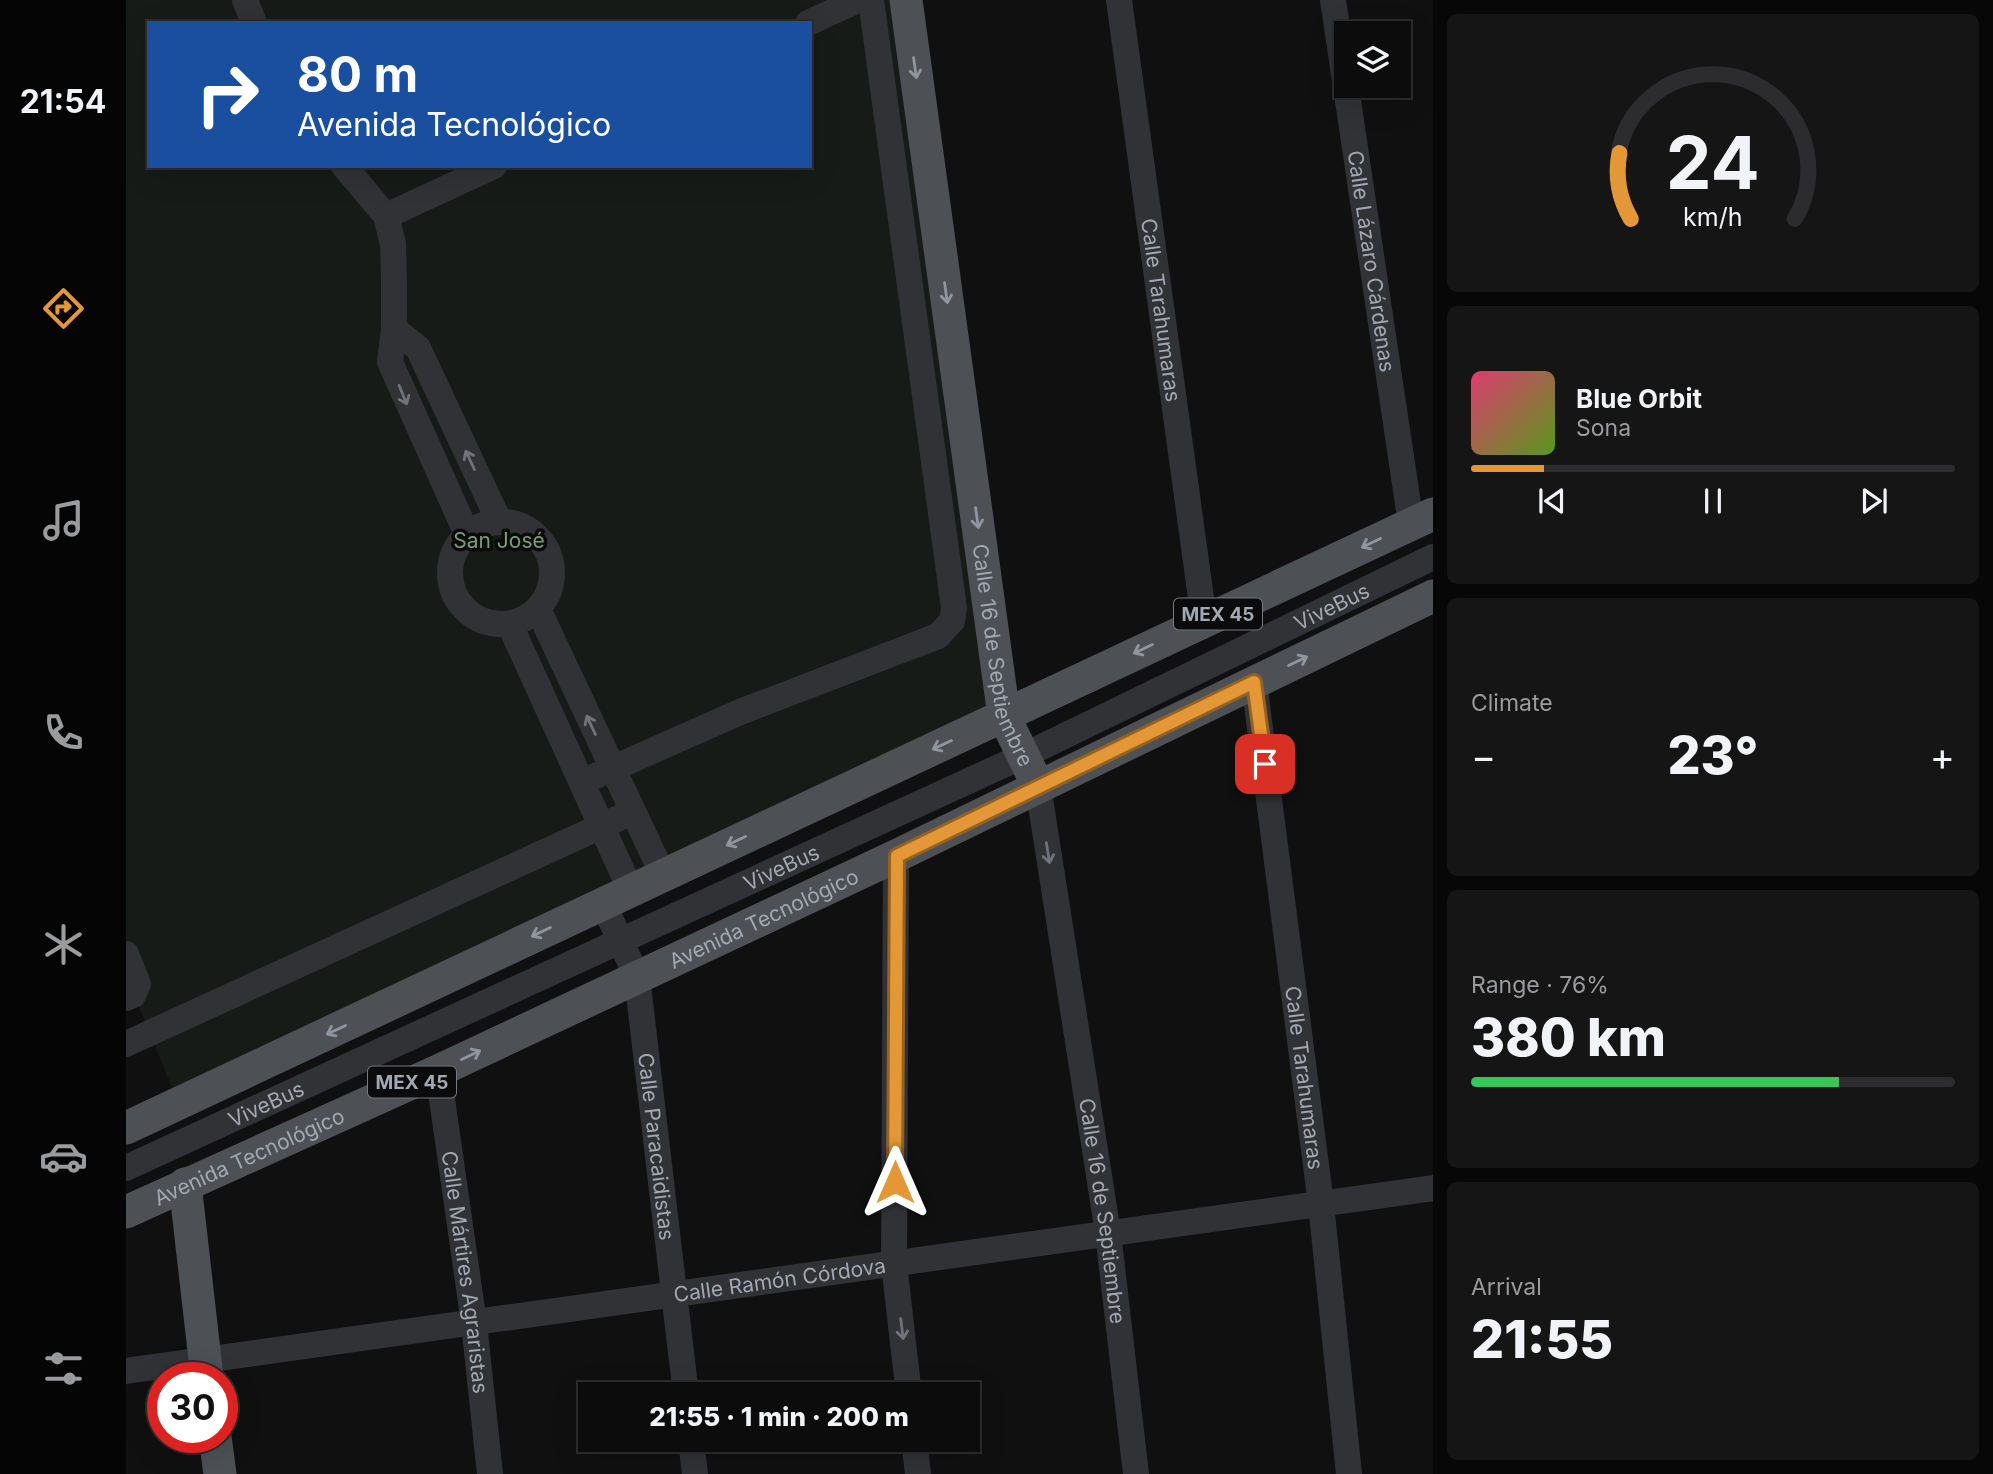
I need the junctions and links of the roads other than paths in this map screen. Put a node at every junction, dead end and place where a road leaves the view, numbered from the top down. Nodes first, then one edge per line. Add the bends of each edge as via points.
1 (245, 0) edge
2 (858, 0) edge
3 (871, 0) edge
4 (906, 0) edge
5 (1119, 0) edge
6 (1333, 0) edge
7 (253, 21) edge
8 (812, 21) edge
9 (346, 168) edge
10 (490, 168) edge
11 (386, 216) junction
12 (394, 329) junction
13 (1422, 519) edge
14 (499, 521) junction
15 (467, 534) junction
16 (1433, 557) edge
17 (1433, 596) edge
18 (538, 609) junction
19 (1204, 620) junction
20 (510, 625) junction
21 (1254, 682) junction
22 (1004, 716) junction
23 (1023, 756) junction
24 (612, 769) junction
25 (582, 782) junction
26 (1038, 786) junction
27 (632, 811) junction
28 (601, 825) junction
29 (897, 856) junction
30 (663, 875) junction
31 (617, 897) junction
32 (620, 941) junction
33 (126, 954) edge
34 (637, 977) junction
35 (126, 998) edge
36 (126, 1044) edge
37 (438, 1071) junction
38 (126, 1128) edge
39 (126, 1168) edge
40 (185, 1184) junction
41 (1433, 1188) edge
42 (1321, 1204) junction
43 (126, 1212) edge
44 (1108, 1233) junction
45 (894, 1264) junction
46 (675, 1295) junction
47 (474, 1323) junction
48 (205, 1362) edge
49 (238, 1364) edge
50 (147, 1370) edge
51 (126, 1371) edge
52 (685, 1382) edge
53 (908, 1382) edge
54 (692, 1452) edge
55 (915, 1452) edge
56 (217, 1453) edge
57 (220, 1474) edge
58 (490, 1474) edge
59 (695, 1474) edge
60 (918, 1474) edge
61 (1136, 1474) edge
62 (1349, 1474) edge

1 - 7 street
2 - 8 street
3 - 24 street via 954,608 952,621 938,636 740,712
4 -> 22 main road, Calle 16 de Septiembre
5 - 19 street, Calle Tarahumaras
6 - 13 street, Calle Lázaro Cárdenas
9 - 11 street
10 - 11 street
11 - 12 street via 393,244
14 -> 12 street via 418,348
12 -> 15 street via 390,362
13 -> 19 main road, MEX 45
14 - 15 street
14 - 18 street via 536,535 548,552 553,572 549,592
15 - 20 street via 454,552 449,574 454,596 468,614 488,624
16 - 23 street, ViveBus
21 -> 17 main road, Avenida Tecnológico / MEX 45
18 - 20 street
24 -> 18 street
19 -> 22 main road, MEX 45
20 - 25 street, Calle Paracaidistas
21 - 26 main road, Avenida Tecnológico / MEX 45
21 - 42 street, Calle Tarahumaras
22 - 23 main road, Calle 16 de Septiembre
22 -> 30 main road, MEX 45
23 - 26 main road, Calle 16 de Septiembre
23 - 32 street, ViveBus
24 - 25 street
24 - 27 street
25 - 28 street, Calle Paracaidistas
26 - 29 main road, Avenida Tecnológico / MEX 45
26 -> 44 street, Calle 16 de Septiembre
27 - 28 street
27 - 30 street
28 - 31 street, Calle Paracaidistas
28 - 36 street
29 - 34 main road, Avenida Tecnológico / MEX 45
29 - 45 street
30 - 31 main road, MEX 45
31 - 32 street, Calle Paracaidistas
31 -> 38 main road, MEX 45
32 - 34 street, Calle Paracaidistas
32 - 39 street, ViveBus
33 - 35 street via 138,984
37 -> 34 main road, Avenida Tecnológico / MEX 45
34 - 46 street, Calle Paracaidistas
37 - 40 main road, Avenida Tecnológico / MEX 45
37 - 47 street, Calle Mártires Agraristas
40 - 43 main road, Avenida Tecnológico / MEX 45
40 - 48 main road
41 - 42 street, Calle Ramón Córdova
42 - 44 street, Calle Ramón Córdova
42 - 62 street, Calle Tarahumaras
44 - 45 street, Calle Ramón Córdova
44 - 61 street, Calle 16 de Septiembre
45 - 46 street, Calle Ramón Córdova
45 -> 53 street
46 - 47 street, Calle Ramón Córdova
46 - 52 street, Calle Paracaidistas
47 - 49 street, Calle Ramón Córdova
47 - 58 street, Calle Mártires Agraristas
50 - 51 street, Calle Ramón Córdova
54 - 59 street
55 - 60 street
56 - 57 main road

